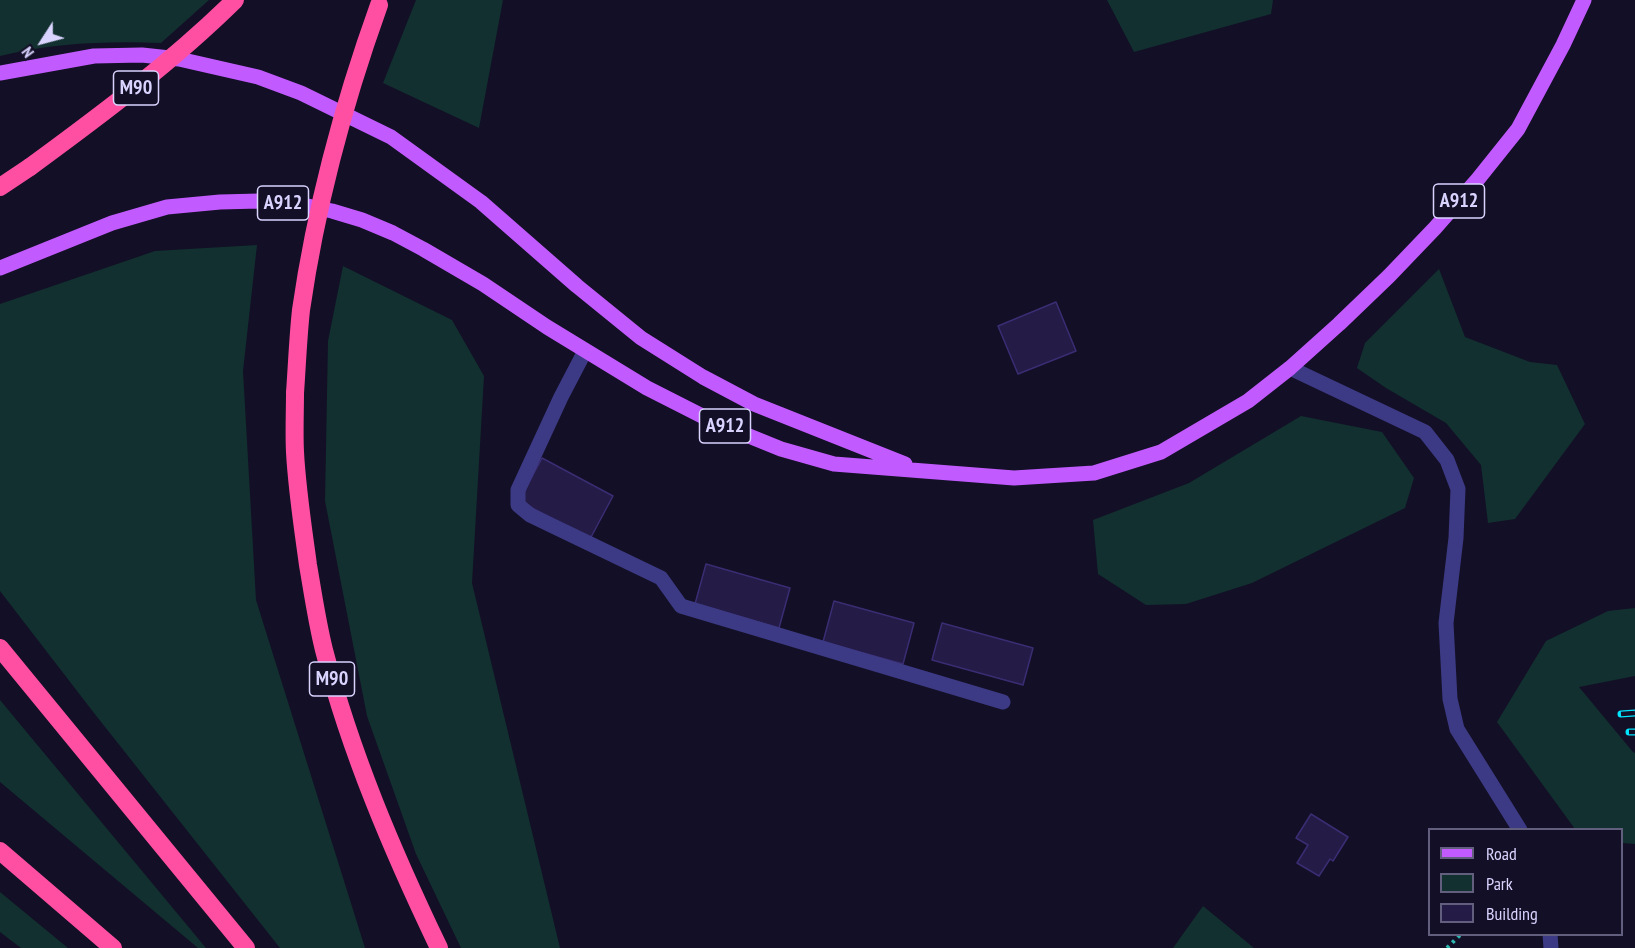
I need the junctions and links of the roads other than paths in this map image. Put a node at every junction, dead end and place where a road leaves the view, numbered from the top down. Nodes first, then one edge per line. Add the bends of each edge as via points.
1 (235, 0) edge
2 (1584, 0) edge
3 (380, 2) edge
4 (0, 73) edge
5 (0, 187) edge
6 (0, 268) edge
7 (585, 351) junction
8 (1290, 368) junction
9 (922, 471) junction
10 (0, 648) edge
11 (1003, 702) dead end
12 (1519, 828) edge
13 (0, 851) edge
14 (113, 948) edge
15 (246, 948) edge
16 (439, 948) edge

1 - 5 highway, M90, bridge via 161,68
2 - 8 main road, A912 via 1512,137 1396,268
3 - 16 highway, M90, bridge via 338,131 312,246 301,313 295,453 302,525 324,650 370,792
4 - 9 main road, A912 via 94,56 142,55 179,58 258,77 301,93 391,137 481,202 641,338 703,377 754,404
6 - 7 main road, A912 via 112,223 167,207 259,201 303,205 362,220 393,233 483,284
7 - 9 main road, A912 via 712,421 781,449 834,464
7 - 11 street via 519,490 518,505 661,578 681,606
8 - 9 main road, A912 via 1248,401 1161,452 1094,473 1014,478
8 - 12 street via 1425,432 1447,460 1458,489 1446,623 1450,699 1457,729
10 - 15 highway
13 - 14 highway

